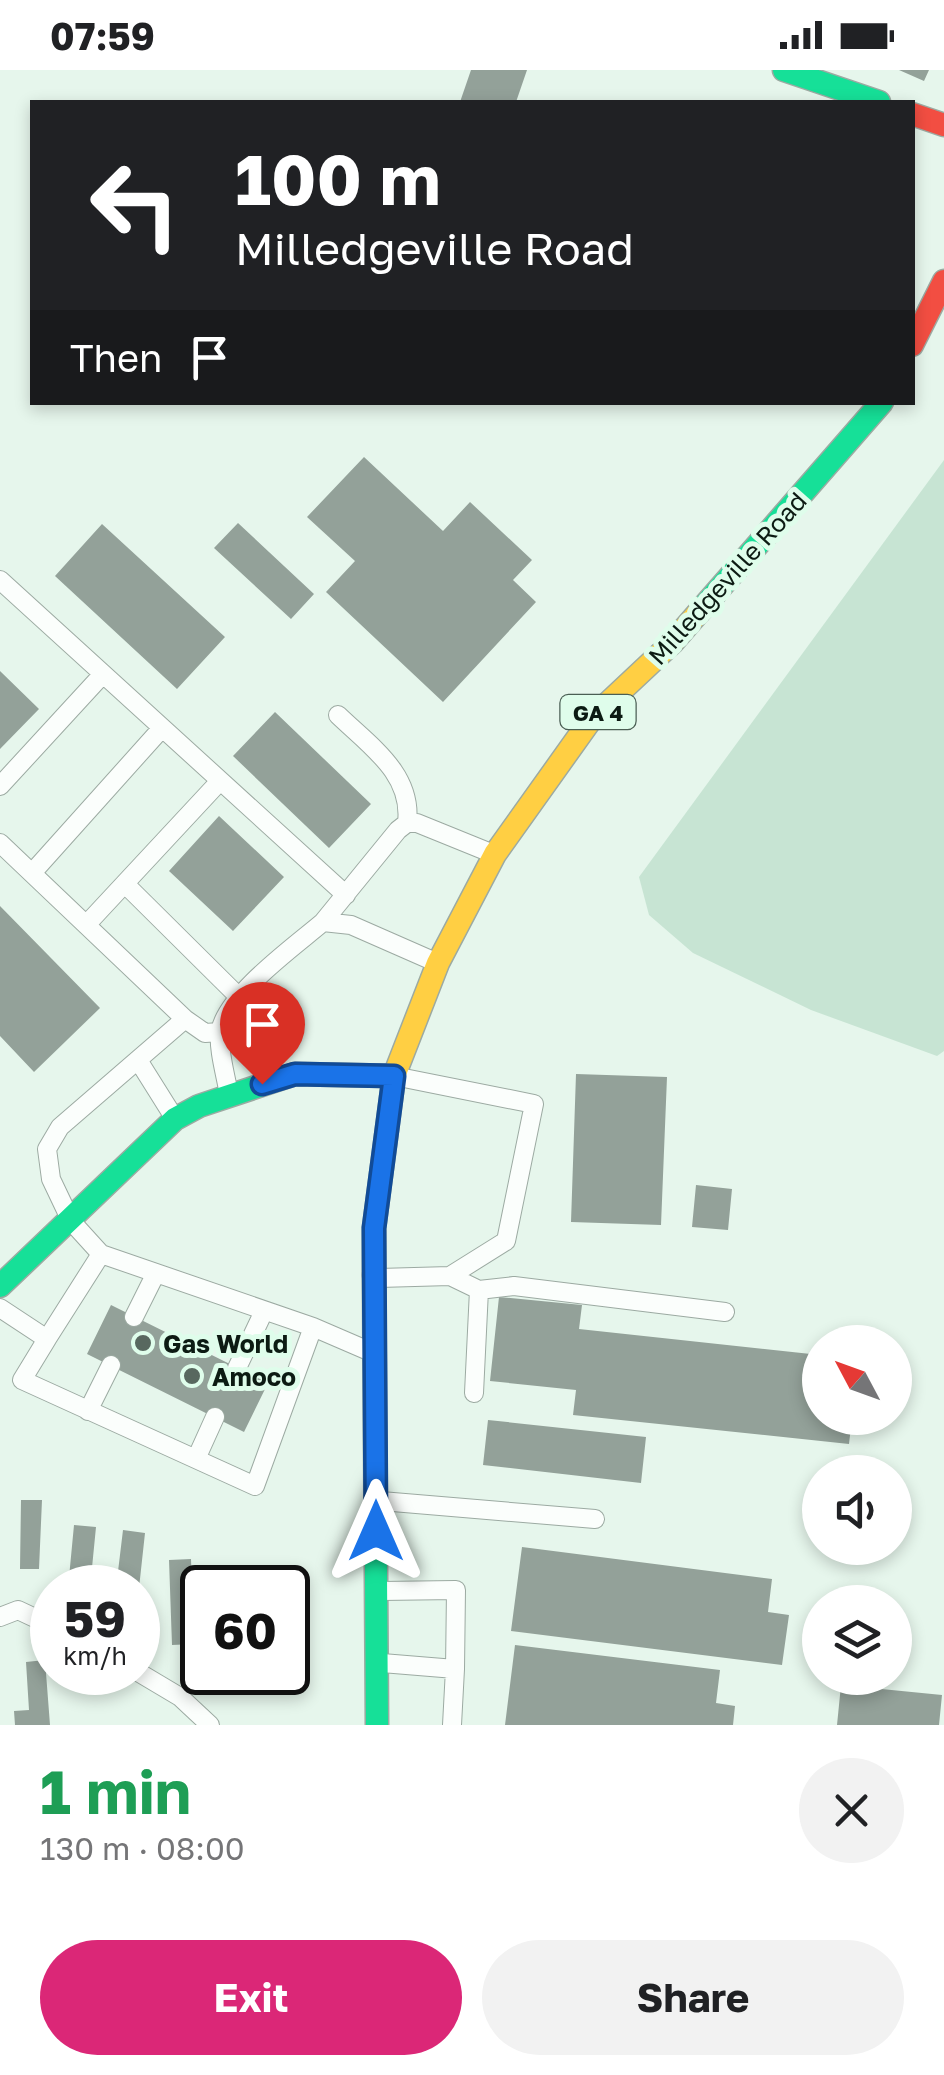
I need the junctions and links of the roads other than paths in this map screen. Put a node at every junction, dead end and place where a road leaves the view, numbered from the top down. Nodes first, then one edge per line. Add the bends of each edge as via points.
1 (784, 70) edge
2 (873, 100) edge
3 (915, 115) edge
4 (944, 124) edge
5 (944, 281) edge
6 (915, 338) edge
7 (879, 405) edge
8 (0, 580) edge
9 (102, 674) junction
10 (338, 714) dead end
11 (162, 728) junction
12 (220, 781) junction
13 (0, 786) edge
14 (407, 823) junction
15 (0, 843) edge
16 (494, 854) junction
17 (32, 873) junction
18 (125, 884) junction
19 (346, 896) junction
20 (323, 922) junction
21 (86, 925) junction
22 (438, 963) junction
23 (240, 998) junction
24 (185, 1019) junction
25 (220, 1032) junction
26 (138, 1060) junction
27 (394, 1076) junction
28 (229, 1095) junction
29 (175, 1120) junction
30 (71, 1221) junction
31 (101, 1254) junction
32 (156, 1273) junction
33 (450, 1276) junction
34 (374, 1278) junction
35 (0, 1286) edge
36 (479, 1290) junction
37 (0, 1308) edge
38 (264, 1311) junction
39 (725, 1312) dead end
40 (134, 1316) dead end
41 (313, 1327) junction
42 (47, 1339) junction
43 (375, 1354) junction
44 (110, 1365) dead end
45 (238, 1368) dead end
46 (474, 1394) dead end
47 (88, 1411) junction
48 (215, 1417) dead end
49 (196, 1459) junction
50 (376, 1501) junction
51 (595, 1519) dead end
52 (376, 1591) junction
53 (0, 1616) edge
54 (30, 1616) edge
55 (376, 1662) junction
56 (455, 1669) junction
57 (160, 1685) edge
58 (210, 1725) edge
59 (377, 1725) edge
60 (452, 1725) edge

1 - 2 main road
3 - 4 main road
5 - 6 main road
7 - 16 main road, Milledgeville Road / GA 4 via 672,643 592,718
8 - 9 lane
9 - 11 lane
9 - 13 lane
10 - 14 lane via 398,776 410,802
11 - 12 lane
11 - 17 lane
12 - 18 lane
12 - 19 lane
14 - 16 lane
14 - 19 lane
15 - 17 lane
16 - 22 main road, Milledgeville Road / GA 4
17 - 21 lane
18 - 21 lane
18 - 23 lane
19 - 20 lane
20 - 22 lane via 351,925
20 - 23 lane
21 - 24 lane
22 - 27 main road, Milledgeville Road / GA 4
23 - 25 lane
24 - 25 lane via 205,1033
24 - 26 lane
25 - 28 lane
26 - 29 lane
26 - 30 lane via 60,1127 47,1149 51,1179
27 - 28 main road via 295,1074
27 - 33 lane via 534,1104 506,1242
27 - 34 main road, GA 4
28 - 29 main road
29 - 30 main road
30 - 31 lane
30 - 35 main road
31 - 32 lane
31 - 42 lane
32 - 38 lane
32 - 40 lane
33 - 34 lane
33 - 36 lane
34 - 43 main road, GA 4
36 - 39 lane via 514,1286
36 - 46 lane
37 - 42 lane
38 - 41 lane
38 - 45 lane
41 - 43 lane
41 - 49 lane via 255,1486
42 - 47 lane via 22,1380
43 - 50 main road, GA 4
44 - 47 lane
47 - 49 lane
48 - 49 lane
50 - 51 lane
50 - 52 main road, GA 4
52 - 55 main road, GA 4
52 - 56 lane via 456,1590
53 - 54 lane via 18,1610
55 - 56 lane
55 - 59 main road, GA 4
56 - 60 lane
57 - 58 lane

